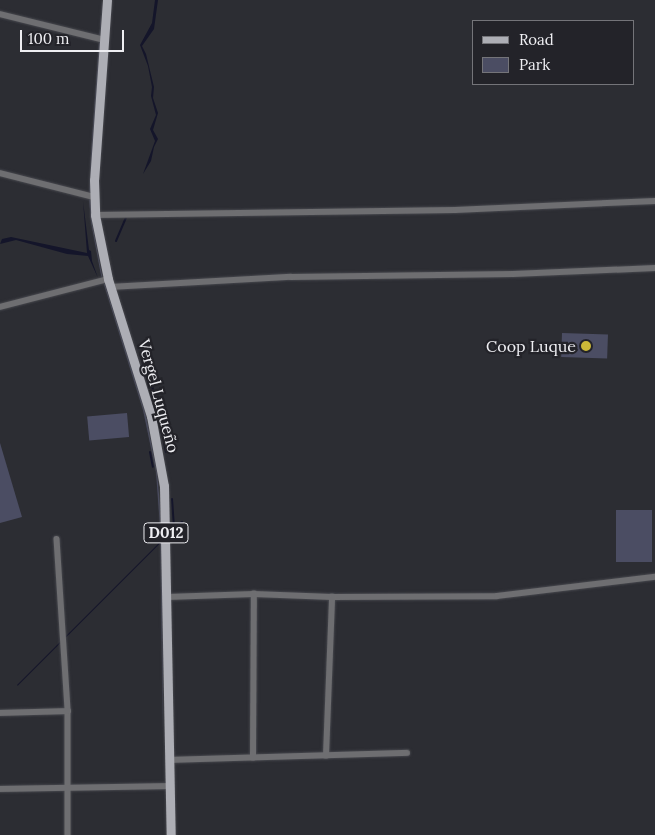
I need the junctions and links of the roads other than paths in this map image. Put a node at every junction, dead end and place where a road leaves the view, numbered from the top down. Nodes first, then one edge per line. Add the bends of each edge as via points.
1 (107, 0) edge
2 (0, 14) edge
3 (105, 40) junction
4 (0, 174) edge
5 (94, 197) junction
6 (655, 201) edge
7 (95, 215) junction
8 (655, 268) edge
9 (109, 283) junction
10 (0, 307) edge
11 (57, 539) dead end
12 (655, 577) edge
13 (254, 594) junction
14 (173, 597) junction
15 (332, 597) junction
16 (68, 711) junction
17 (0, 713) edge
18 (407, 752) dead end
19 (326, 756) junction
20 (253, 758) junction
21 (170, 760) junction
22 (170, 786) junction
23 (68, 788) junction
24 (0, 789) edge
25 (68, 835) edge
26 (171, 835) edge

1 - 3 main road, Vergel Luqueño / D012
2 - 3 street
3 - 5 main road, Vergel Luqueño / D012
4 - 5 street
5 - 7 main road, Vergel Luqueño / D012
6 - 7 street via 455,210
7 - 9 main road, Vergel Luqueño / D012
8 - 9 street
9 - 10 street
9 - 14 main road, Vergel Luqueño / D012 via 143,384 161,462
11 - 16 street
12 - 15 street via 497,596
13 - 14 street
13 - 15 street
13 - 20 street
14 - 21 main road, Vergel Luqueño / D012
15 - 19 street
16 - 17 street
16 - 23 street
18 - 19 street
19 - 20 street
20 - 21 street
21 - 22 main road, Vergel Luqueño / D012
22 - 23 street
22 - 26 main road, Vergel Luqueño / D012
23 - 24 street
23 - 25 street

